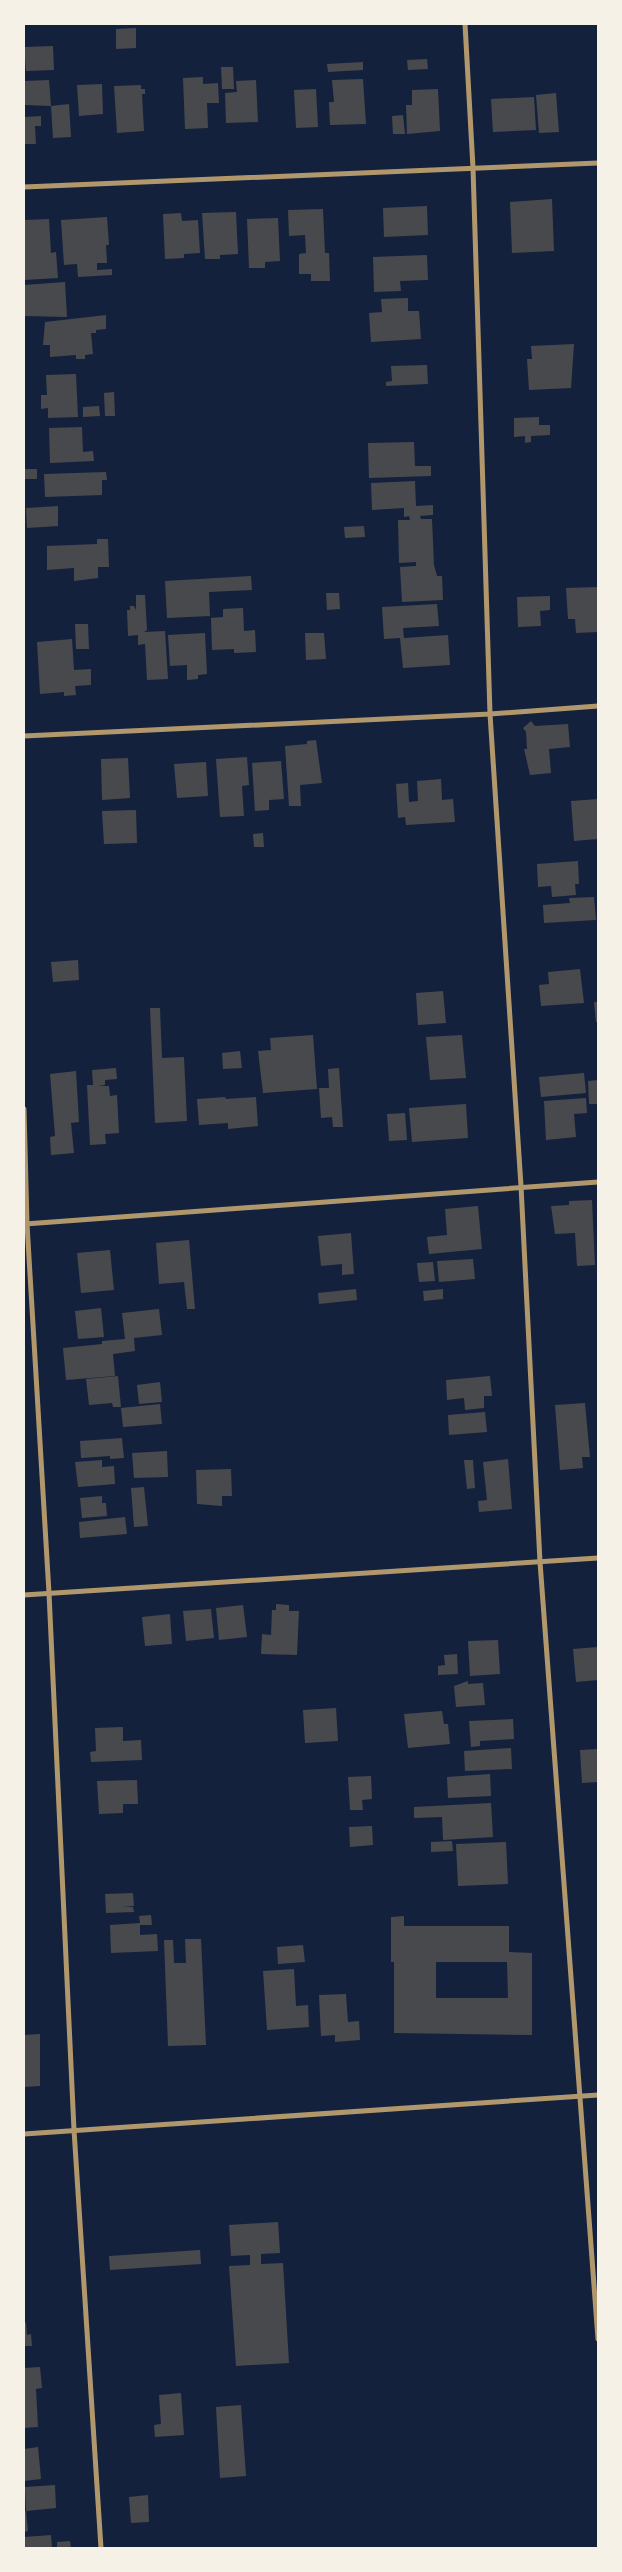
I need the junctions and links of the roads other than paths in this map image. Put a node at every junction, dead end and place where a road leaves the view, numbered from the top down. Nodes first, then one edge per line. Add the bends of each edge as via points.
1 (465, 24) edge
2 (598, 163) edge
3 (473, 168) junction
4 (24, 187) edge
5 (598, 706) edge
6 (490, 714) junction
7 (24, 736) edge
8 (24, 1109) edge
9 (598, 1182) edge
10 (521, 1186) junction
11 (25, 1224) edge
12 (598, 1558) edge
13 (540, 1562) junction
14 (49, 1593) junction
15 (24, 1595) edge
16 (598, 2095) edge
17 (582, 2096) junction
18 (74, 2130) junction
19 (24, 2134) edge
20 (598, 2338) edge
21 (101, 2548) edge

1 - 3 street
2 - 3 street
3 - 4 street
3 - 6 street
5 - 6 street
6 - 7 street
6 - 10 street
8 - 11 street
9 - 10 street
10 - 11 street
10 - 13 street
11 - 14 street
12 - 13 street
13 - 14 street
13 - 17 street
14 - 15 street
14 - 18 street
16 - 17 street
17 - 18 street
17 - 20 street
18 - 19 street
18 - 21 street

